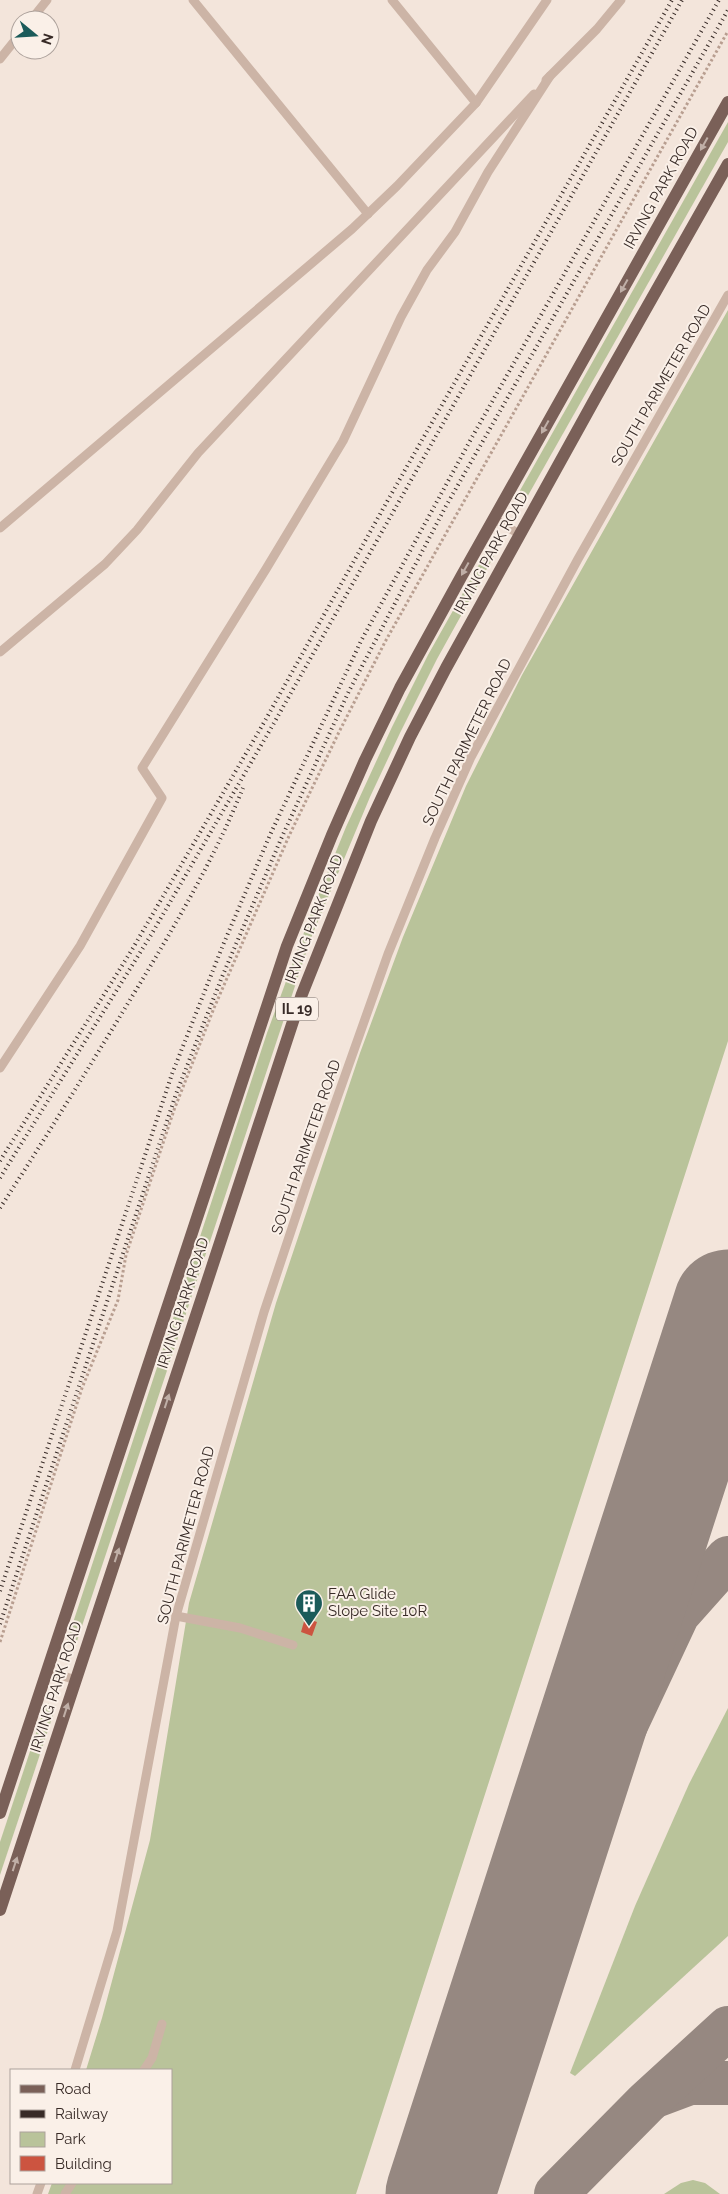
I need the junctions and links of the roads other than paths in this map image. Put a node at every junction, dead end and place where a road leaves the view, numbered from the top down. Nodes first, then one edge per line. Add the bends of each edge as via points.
1 (47, 0) edge
2 (193, 0) edge
3 (392, 0) edge
4 (547, 0) edge
5 (621, 0) edge
6 (39, 10) edge
7 (10, 46) edge
8 (0, 59) edge
9 (550, 76) junction
10 (728, 102) edge
11 (476, 103) junction
12 (728, 164) edge
13 (368, 214) junction
14 (728, 295) edge
15 (493, 518) junction
16 (0, 528) edge
17 (520, 534) junction
18 (0, 652) edge
19 (0, 1068) edge
20 (176, 1616) junction
21 (293, 1645) dead end
22 (47, 1671) junction
23 (76, 1680) junction
24 (0, 1813) edge
25 (0, 1910) edge
26 (162, 2024) dead end
27 (75, 2069) edge
28 (145, 2069) edge

1 - 6 lane
2 - 13 lane
3 - 11 lane
4 - 11 lane
5 - 9 lane
7 - 8 lane
9 - 18 lane via 198,453 137,530 105,564
9 - 19 lane via 488,172 455,232 427,270 343,440 142,768 162,798 80,946
10 -> 15 main road, IRVING PARK ROAD / IL 19
11 - 13 lane
12 - 17 main road, IRVING PARK ROAD / IL 19
13 - 16 lane
14 - 20 lane, SOUTH PARIMETER ROAD via 525,656 471,757 435,838 388,954 270,1293
15 - 17 lane
15 -> 22 main road, IRVING PARK ROAD / IL 19 via 400,688 365,760 287,946
23 -> 17 main road, IRVING PARK ROAD / IL 19 via 309,976 371,821 410,737
20 - 21 lane via 240,1628
20 - 27 lane, SOUTH PARIMETER ROAD via 117,1932
22 - 23 lane
22 - 24 main road, IRVING PARK ROAD / IL 19
25 -> 23 main road, IRVING PARK ROAD / IL 19
26 - 28 lane via 152,2058

